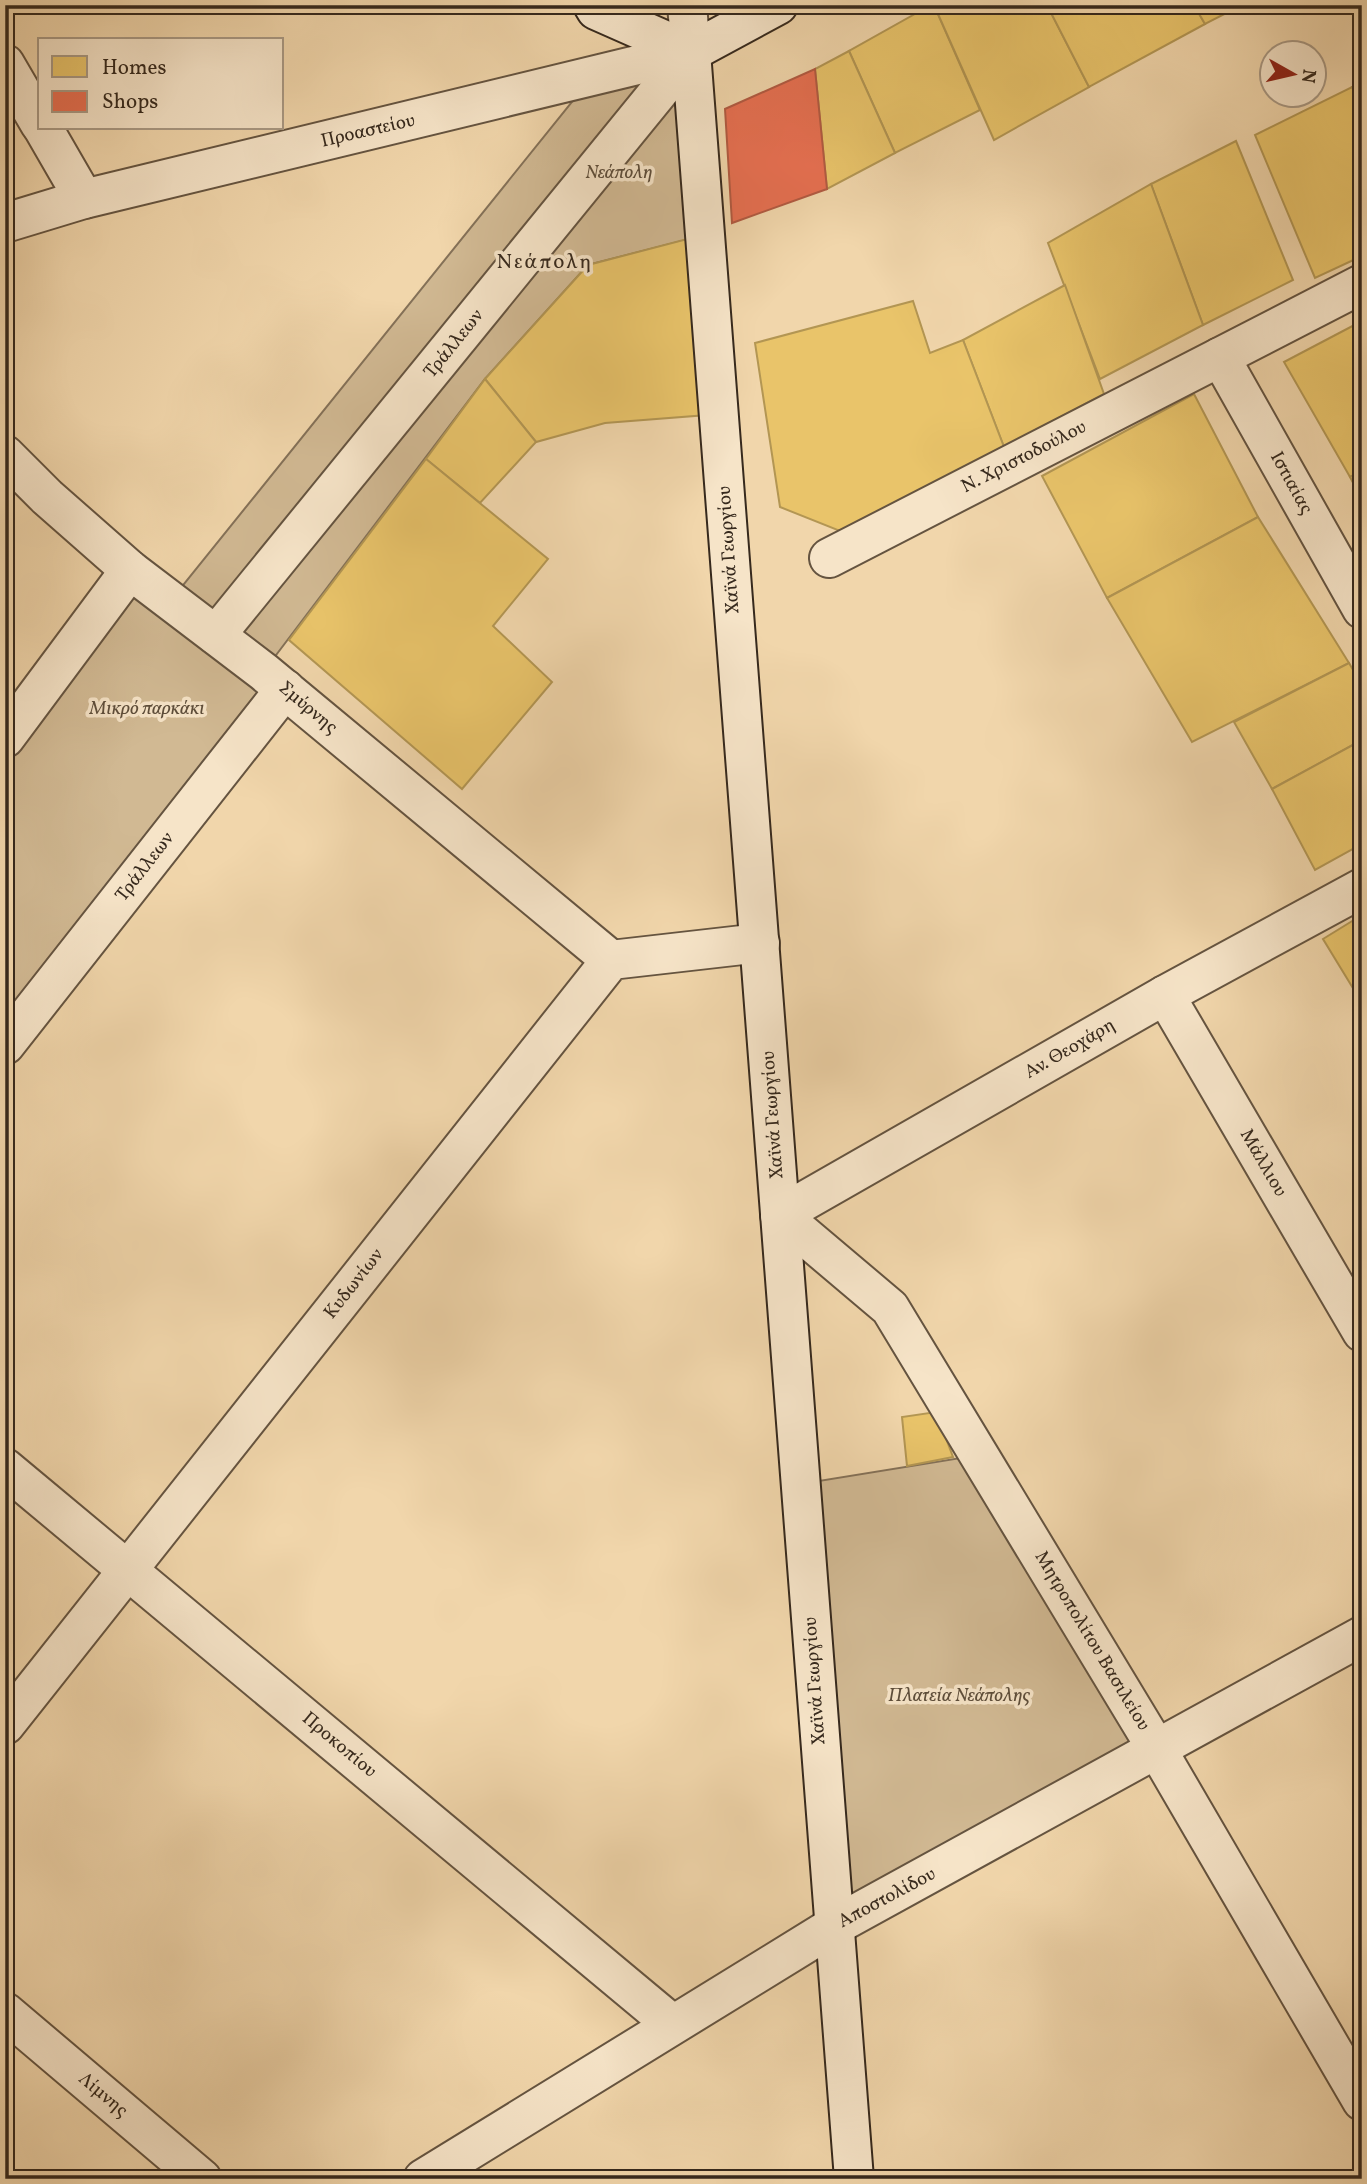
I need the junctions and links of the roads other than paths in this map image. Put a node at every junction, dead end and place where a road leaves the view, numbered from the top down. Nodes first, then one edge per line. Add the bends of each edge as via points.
1 (593, 5) edge
2 (687, 5) edge
3 (778, 5) edge
4 (691, 52) junction
5 (5, 64) edge
6 (38, 121) edge
7 (43, 130) edge
8 (84, 199) junction
9 (5, 223) edge
10 (1362, 284) edge
11 (1220, 357) junction
12 (5, 455) edge
13 (829, 558) dead end
14 (130, 570) junction
15 (1362, 609) edge
16 (216, 635) junction
17 (285, 689) junction
18 (5, 738) edge
19 (1362, 888) edge
20 (760, 943) junction
21 (611, 960) junction
22 (1165, 995) junction
23 (5, 1045) edge
24 (780, 1215) junction
25 (1362, 1332) edge
26 (5, 1468) edge
27 (128, 1569) junction
28 (1362, 1636) edge
29 (5, 1725) edge
30 (1158, 1751) junction
31 (834, 1926) junction
32 (5, 2011) edge
33 (672, 2024) junction
34 (1362, 2101) edge
35 (202, 2179) edge
36 (423, 2179) edge
37 (854, 2179) edge

1 - 4 street
2 - 4 street, Χαϊνά Γεωργίου
3 - 4 street
4 - 8 street, Προαστείου
4 - 16 street, Τράλλεων
4 - 20 street, Χαϊνά Γεωργίου
5 - 6 street
7 - 8 street
8 - 9 street, Προαστείου
10 - 11 street, Ν. Χριστοδούλου
11 - 13 street, Ν. Χριστοδούλου
11 - 15 street, Ιστιαίας
12 - 14 street, Σμύρνης
14 - 16 street, Σμύρνης
14 - 18 street
16 - 17 street, Σμύρνης
17 - 21 street, Σμύρνης
17 - 23 street, Τράλλεων
19 - 22 street, Αν. Θεοχάρη
20 - 21 street
20 - 24 street, Χαϊνά Γεωργίου
21 - 27 street, Κυδωνίων
22 - 24 street, Αν. Θεοχάρη
22 - 25 street, Μάλλιου
24 - 30 street, Μητροπολίτου Βασιλείου via 890,1308
24 - 31 street, Χαϊνά Γεωργίου
26 - 27 street, Προκοπίου
27 - 29 street, Κυδωνίων
27 - 33 street, Προκοπίου
28 - 30 street, Αποστολίδου
30 - 31 street, Αποστολίδου
30 - 34 street, Μητροπολίτου Βασιλείου
31 - 33 street, Αποστολίδου
31 - 37 street, Χαϊνά Γεωργίου
32 - 35 street, Λίμνης
33 - 36 street, Αποστολίδου

